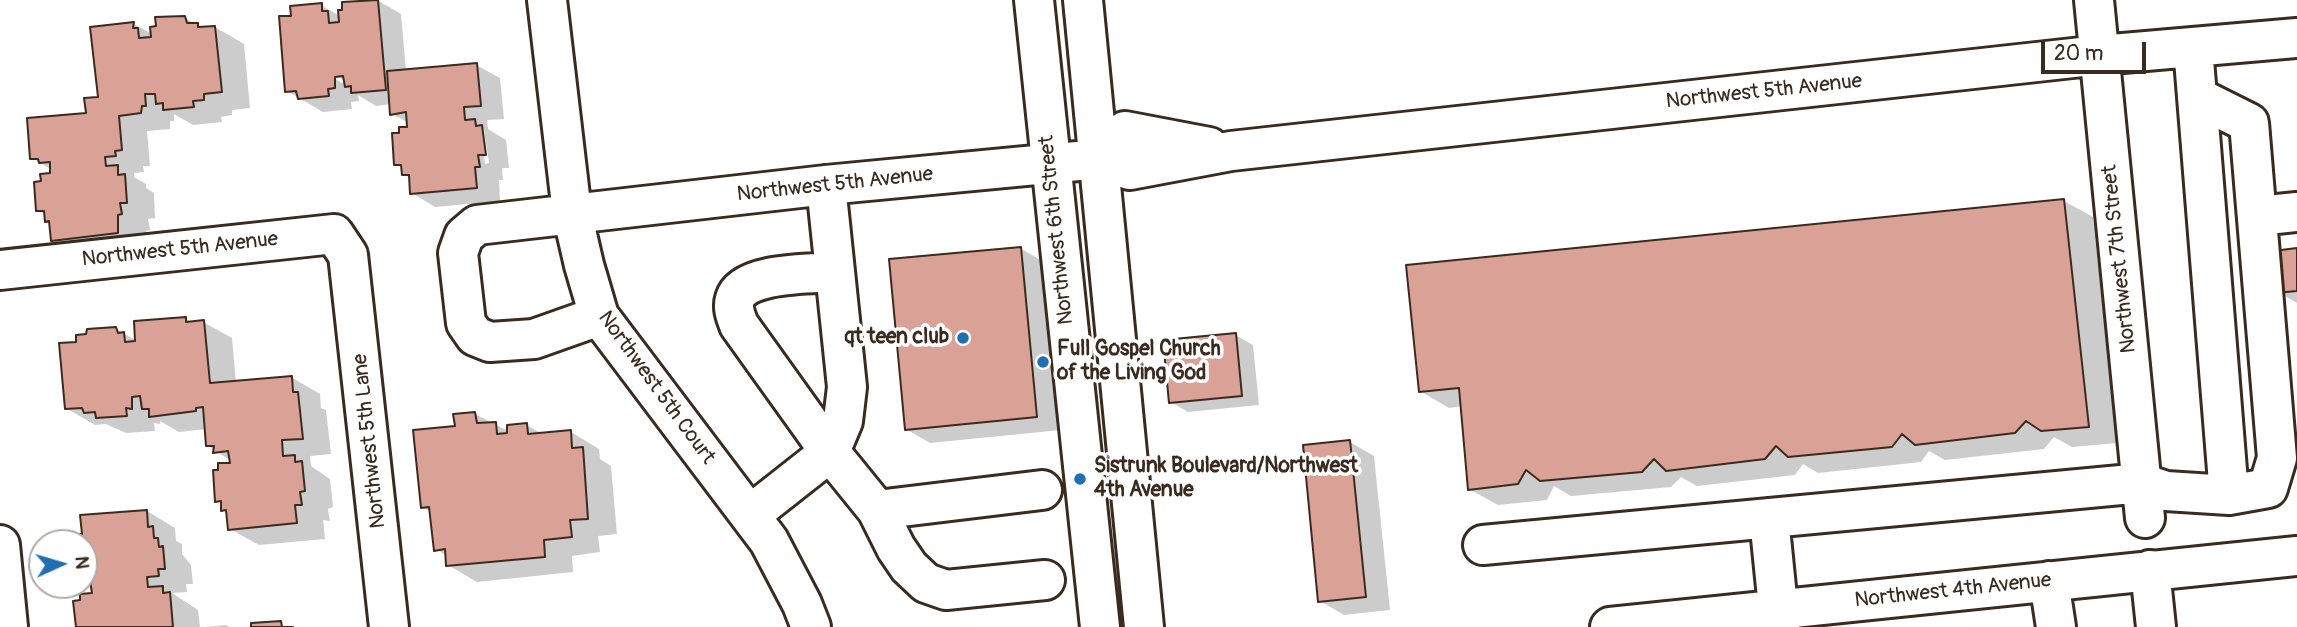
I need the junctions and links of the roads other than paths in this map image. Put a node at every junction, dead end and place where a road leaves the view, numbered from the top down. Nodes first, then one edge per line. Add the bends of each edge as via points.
1 (547, 0) edge
2 (1034, 0) edge
3 (1083, 0) edge
4 (2094, 0) edge
5 (2297, 38) edge
6 (2193, 47) junction
7 (2100, 55) junction
8 (2197, 97) junction
9 (1099, 159) junction
10 (1050, 165) junction
11 (826, 185) junction
12 (2297, 212) edge
13 (572, 213) junction
14 (2258, 216) junction
15 (348, 255) joint
16 (0, 270) edge
17 (835, 272) junction
18 (599, 316) junction
19 (830, 452) junction
20 (1042, 490) dead end
21 (2229, 495) junction
22 (2143, 501) junction
23 (877, 510) junction
24 (750, 515) junction
25 (1769, 518) junction
26 (0, 545) edge
27 (1483, 545) dead end
28 (2297, 556) edge
29 (2150, 570) junction
30 (1045, 580) dead end
31 (2049, 581) junction
32 (1779, 618) edge
33 (8, 627) edge
34 (389, 627) edge
35 (811, 627) edge
36 (1100, 627) edge
37 (1144, 627) edge
38 (1609, 627) edge
39 (2056, 627) edge
40 (2156, 627) edge

1 - 13 street, Northwest 5th Court
2 - 10 street, Northwest 6th Street
3 - 9 street
4 - 7 street, Northwest 7th Street
5 - 6 street, Northwest 5th Avenue
6 - 7 street, Northwest 5th Avenue
6 - 8 street
7 - 9 street, Northwest 5th Avenue via 1231,151 1130,170
7 - 22 street, Northwest 7th Street
8 - 14 street via 2249,123
8 - 21 street
9 - 10 street, Northwest 5th Avenue
9 - 37 street
10 - 11 street, Northwest 5th Avenue
10 - 36 street, Northwest 6th Street
11 - 13 street, Northwest 5th Avenue
11 - 17 street
12 - 14 street
13 - 18 street, Northwest 5th Court
13 - 18 street via 477,225 464,236 458,253 466,323 475,336 490,342 534,339
14 - 21 street via 2277,458 2269,488
15 - 16 street, Northwest 5th Avenue via 334,234
15 - 34 street, Northwest 5th Lane
17 - 19 street via 847,387 843,421
17 - 19 street via 757,279 735,298 734,311 739,325
18 - 24 street, Northwest 5th Court
19 - 23 street
19 - 24 street
20 - 23 street
21 - 22 street via 2166,491
22 - 25 street
23 - 30 street via 896,548 926,583 946,590
24 - 35 street, Northwest 5th Court via 769,541
25 - 27 street
25 - 32 street
26 - 33 street
28 - 29 street, Northwest 4th Avenue
29 - 31 street, Northwest 4th Avenue
29 - 40 street
31 - 32 street, Northwest 4th Avenue
31 - 39 street
32 - 38 street, Northwest 4th Avenue

